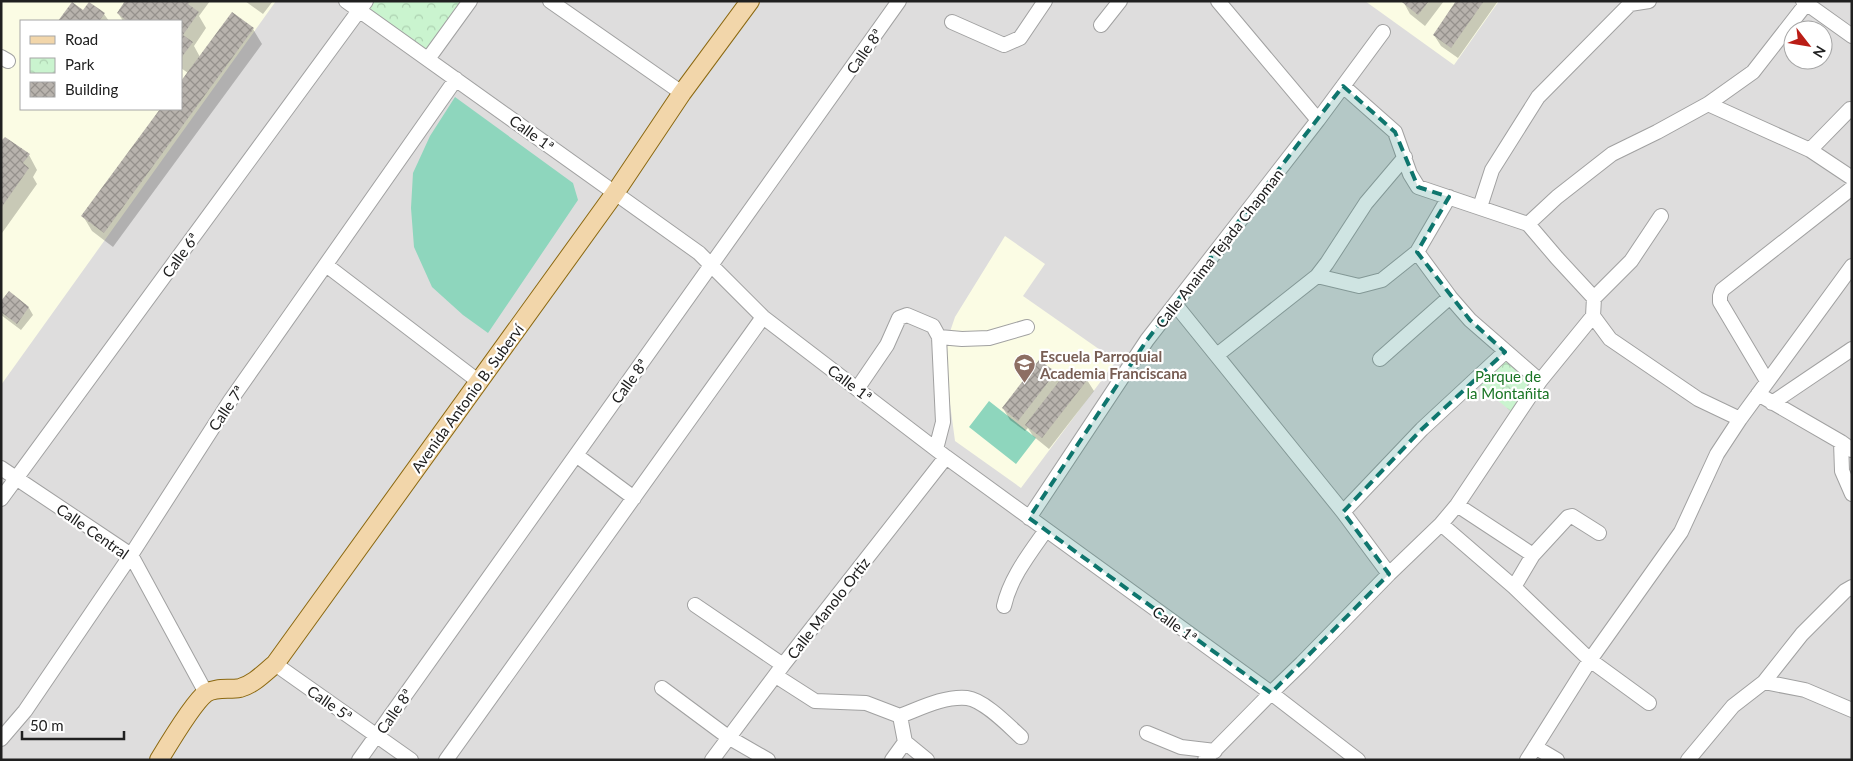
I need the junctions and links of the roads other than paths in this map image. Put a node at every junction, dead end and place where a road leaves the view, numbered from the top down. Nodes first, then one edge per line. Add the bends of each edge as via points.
1 (346, 1) edge
2 (470, 1) edge
3 (550, 1) edge
4 (750, 1) edge
5 (899, 1) edge
6 (1044, 1) edge
7 (1120, 1) edge
8 (1218, 1) edge
9 (1650, 1) edge
10 (1805, 3) edge
11 (362, 6) edge
12 (952, 22) dead end
13 (1101, 24) dead end
14 (1383, 32) dead end
15 (1852, 36) edge
16 (428, 59) junction
17 (456, 79) junction
18 (1343, 86) junction
19 (682, 94) junction
20 (1708, 104) junction
21 (1850, 109) dead end
22 (1318, 120) junction
23 (1810, 150) junction
24 (1405, 157) junction
25 (1852, 178) edge
26 (1852, 188) edge
27 (615, 192) junction
28 (1449, 197) junction
29 (1480, 207) junction
30 (1661, 216) dead end
31 (1528, 224) junction
32 (1417, 252) junction
33 (326, 265) junction
34 (711, 266) junction
35 (1852, 266) edge
36 (1317, 276) junction
37 (1450, 297) junction
38 (1594, 298) junction
39 (1175, 304) junction
40 (1593, 316) junction
41 (763, 317) junction
42 (1027, 327) dead end
43 (939, 337) junction
44 (1852, 349) edge
45 (1505, 352) junction
46 (1217, 355) junction
47 (1380, 359) dead end
48 (478, 381) junction
49 (1540, 381) junction
50 (1767, 381) junction
51 (857, 389) junction
52 (1758, 394) junction
53 (1772, 403) junction
54 (1740, 419) junction
55 (1846, 446) edge
56 (941, 453) junction
57 (576, 455) junction
58 (1, 468) edge
59 (16, 479) junction
60 (1852, 494) edge
61 (634, 498) junction
62 (1, 499) edge
63 (1457, 505) junction
64 (1343, 512) junction
65 (1029, 518) junction
66 (1440, 524) junction
67 (1046, 530) junction
68 (1599, 533) dead end
69 (131, 555) junction
70 (1533, 556) junction
71 (1388, 574) junction
72 (1514, 587) junction
73 (1852, 587) edge
74 (695, 606) dead end
75 (1004, 606) dead end
76 (1590, 660) junction
77 (275, 664) junction
78 (779, 671) junction
79 (1764, 682) junction
80 (662, 688) dead end
81 (1271, 692) junction
82 (206, 693) junction
83 (1649, 703) dead end
84 (1852, 710) edge
85 (900, 716) junction
86 (1147, 733) dead end
87 (376, 736) junction
88 (728, 737) junction
89 (1021, 737) dead end
90 (1, 739) edge
91 (905, 742) junction
92 (1535, 746) junction
93 (1210, 755) edge
94 (159, 760) edge
95 (359, 760) edge
96 (410, 760) edge
97 (446, 760) edge
98 (712, 760) edge
99 (768, 760) edge
100 (892, 760) edge
101 (927, 760) edge
102 (1358, 760) edge
103 (1526, 760) edge
104 (1557, 760) edge
105 (1688, 760) edge

1 - 11 street, Calle 1ª
2 - 16 street
3 - 19 street
4 - 19 main road, Avenida Antonio B. Suberví
5 - 34 street, Calle 8ª
6 - 12 street via 1020,38 1004,45
7 - 13 street
8 - 22 street
9 - 29 street via 1630,4 1538,97 1492,170
10 - 15 street
10 - 20 street via 1753,72
11 - 16 street, Calle 1ª
11 - 59 street, Calle 6ª
14 - 18 street, Calle Anaima Tejada Chapman
16 - 17 street, Calle 1ª
17 - 27 street, Calle 1ª
17 - 33 street, Calle 7ª
18 - 22 street, Calle Anaima Tejada Chapman
18 - 24 street via 1395,132
19 - 27 main road, Avenida Antonio B. Suberví
20 - 23 street
20 - 31 street via 1612,154
21 - 23 street
22 - 39 street, Calle Anaima Tejada Chapman
23 - 25 street
24 - 28 street via 1418,187
24 - 36 street via 1366,203
26 - 50 street via 1722,290 1720,302
27 - 34 street, Calle 1ª via 699,253
27 - 48 main road, Avenida Antonio B. Suberví
28 - 29 street
28 - 32 street
29 - 31 street
30 - 38 street via 1631,261
31 - 38 street
32 - 36 street via 1382,280 1359,286
32 - 37 street
33 - 48 street
33 - 69 street, Calle 7ª via 230,401
34 - 41 street, Calle 1ª
34 - 57 street, Calle 8ª
35 - 50 street
36 - 46 street
37 - 45 street
37 - 47 street
38 - 40 street
39 - 46 street
39 - 65 street, Calle Anaima Tejada Chapman via 1147,340
40 - 49 street
40 - 54 street via 1610,340 1698,399
41 - 51 street, Calle 1ª
41 - 61 street
42 - 43 street via 989,338
43 - 51 street via 933,326 907,315 899,318 887,345
43 - 56 street via 943,422
44 - 53 street
45 - 49 street
45 - 64 street via 1422,429
46 - 64 street
48 - 77 main road, Avenida Antonio B. Suberví
49 - 63 street
50 - 52 street
51 - 56 street, Calle 1ª
52 - 53 street
52 - 54 street
53 - 55 street
54 - 76 street via 1717,454 1681,532
55 - 60 street via 1842,471
56 - 65 street, Calle 1ª
56 - 78 street, Calle Manolo Ortiz
57 - 61 street
57 - 87 street, Calle 8ª
58 - 59 street, Calle Central
59 - 62 street, Calle 6ª
59 - 69 street, Calle Central
61 - 97 street
63 - 66 street
63 - 70 street
64 - 71 street
65 - 67 street, Calle 1ª
66 - 71 street
66 - 72 street
67 - 75 street via 1006,594
67 - 81 street, Calle 1ª
68 - 70 street via 1572,516 1568,517
69 - 82 street, Calle Central
69 - 90 street, Calle 7ª via 25,711
70 - 72 street
71 - 81 street
72 - 76 street
73 - 79 street via 1802,634
74 - 78 street
76 - 83 street
76 - 92 street
77 - 82 main road, Avenida Antonio B. Suberví via 254,682
77 - 87 street, Calle 5ª
78 - 85 street via 814,701 866,703
78 - 88 street, Calle Manolo Ortiz
79 - 84 street via 1805,690
79 - 105 street via 1733,706
80 - 88 street
81 - 93 street
81 - 102 street, Calle 1ª
82 - 94 main road
85 - 89 street via 942,700 969,698 988,708
85 - 91 street
86 - 93 street
87 - 95 street, Calle 8ª
87 - 96 street, Calle 5ª
88 - 98 street, Calle Manolo Ortiz
88 - 99 street
91 - 100 street
91 - 101 street
92 - 103 street
92 - 104 street

